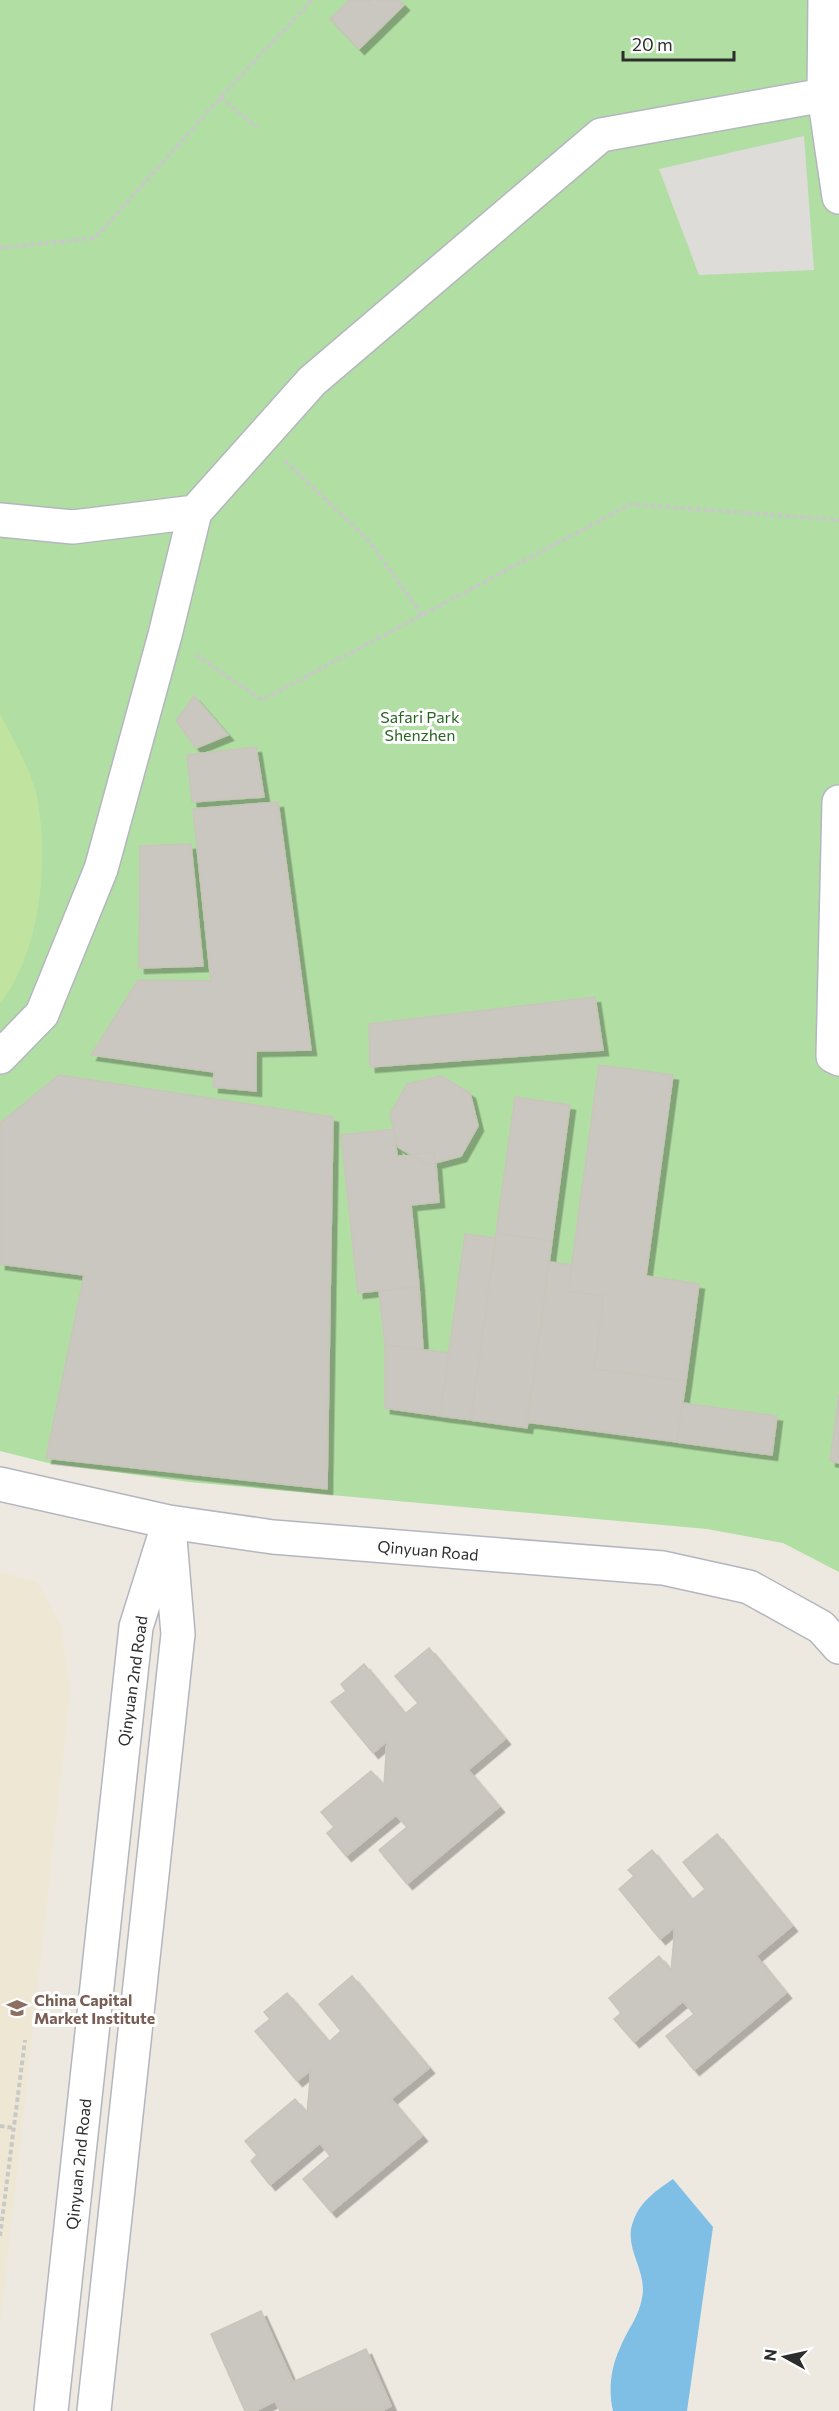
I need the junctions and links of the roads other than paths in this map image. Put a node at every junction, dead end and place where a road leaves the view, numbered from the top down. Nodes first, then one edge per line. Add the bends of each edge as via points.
1 (825, 0) edge
2 (824, 95) junction
3 (839, 197) edge
4 (195, 512) junction
5 (0, 520) edge
6 (839, 802) edge
7 (0, 1057) edge
8 (839, 1059) edge
9 (0, 1484) edge
10 (169, 1522) junction
11 (839, 1647) edge
12 (51, 2411) edge
13 (94, 2411) edge

1 - 2 street
2 - 3 street
2 - 4 street via 601,135 312,381
4 - 5 street via 73,527
4 - 7 street via 100,869 42,1014
6 - 8 street via 833,1056
9 - 10 street, Qinyuan Road
10 - 11 street, Qinyuan Road via 273,1537 663,1568 749,1587 821,1628
10 - 12 street, Qinyuan 2nd Road via 136,1627
10 - 13 street via 178,1634

